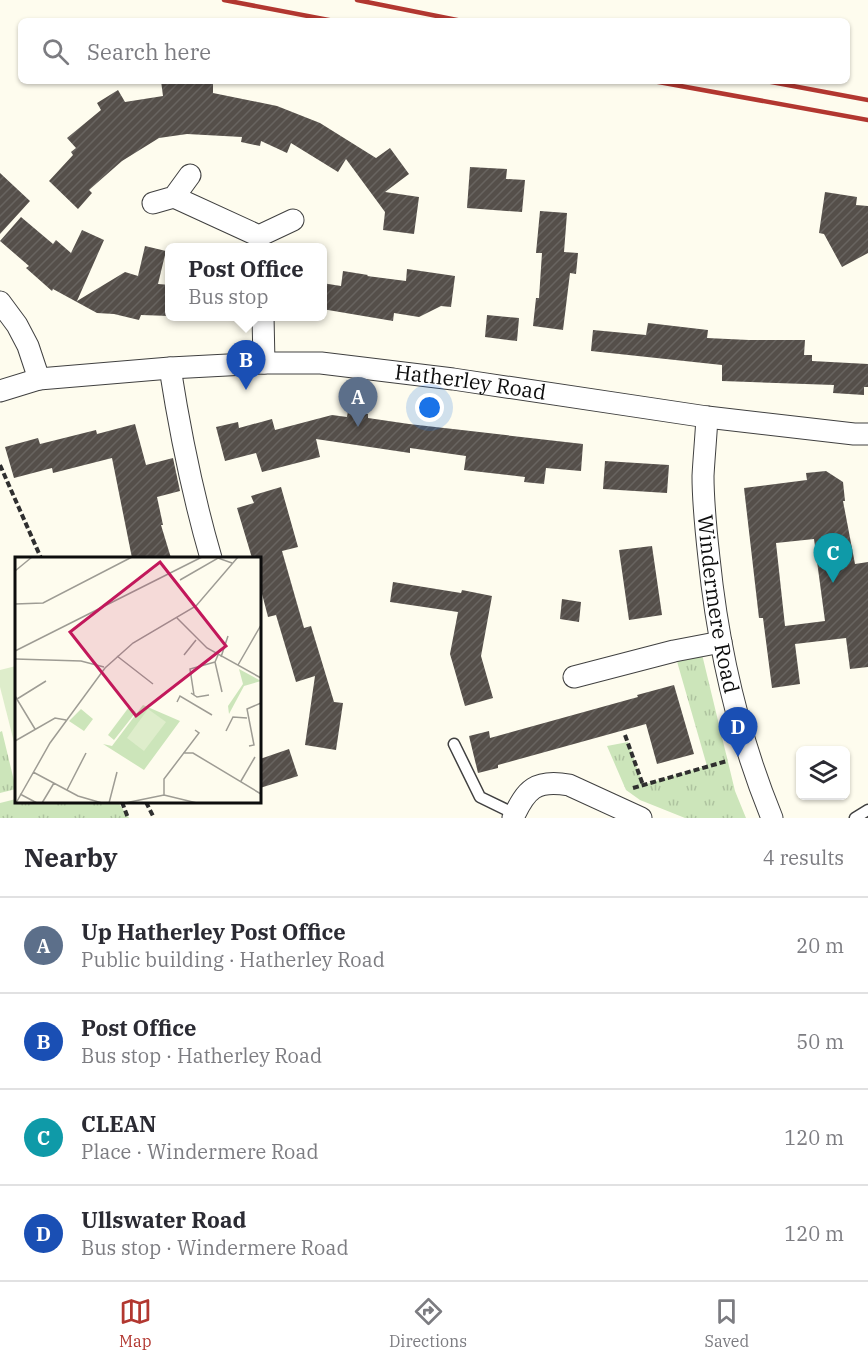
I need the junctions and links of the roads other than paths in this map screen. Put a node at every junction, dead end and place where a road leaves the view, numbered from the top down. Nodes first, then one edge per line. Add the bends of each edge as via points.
1 (190, 175) dead end
2 (174, 197) junction
3 (153, 203) dead end
4 (294, 220) dead end
5 (259, 242) edge
6 (0, 302) edge
7 (263, 321) edge
8 (264, 363) junction
9 (170, 368) junction
10 (39, 378) junction
11 (0, 391) edge
12 (707, 417) junction
13 (868, 434) edge
14 (211, 557) edge
15 (721, 642) junction
16 (573, 677) dead end
17 (454, 744) dead end
18 (868, 810) edge
19 (514, 816) edge
20 (641, 818) edge
21 (772, 818) edge
22 (855, 818) edge

1 - 2 street
2 - 3 street
2 - 5 street
4 - 5 street
6 - 10 street via 28,346
7 - 8 street
8 - 9 street, Hatherley Road
8 - 12 street, Hatherley Road via 321,363 442,377
9 - 10 street, Hatherley Road
9 - 14 street via 181,438
10 - 11 street, Hatherley Road
12 - 13 street, Hatherley Road
12 - 15 street, Windermere Road via 703,478 706,533
15 - 16 street
15 - 21 street, Windermere Road via 745,742
17 - 19 lane via 480,797
18 - 22 lane
19 - 20 street via 527,793 557,783

